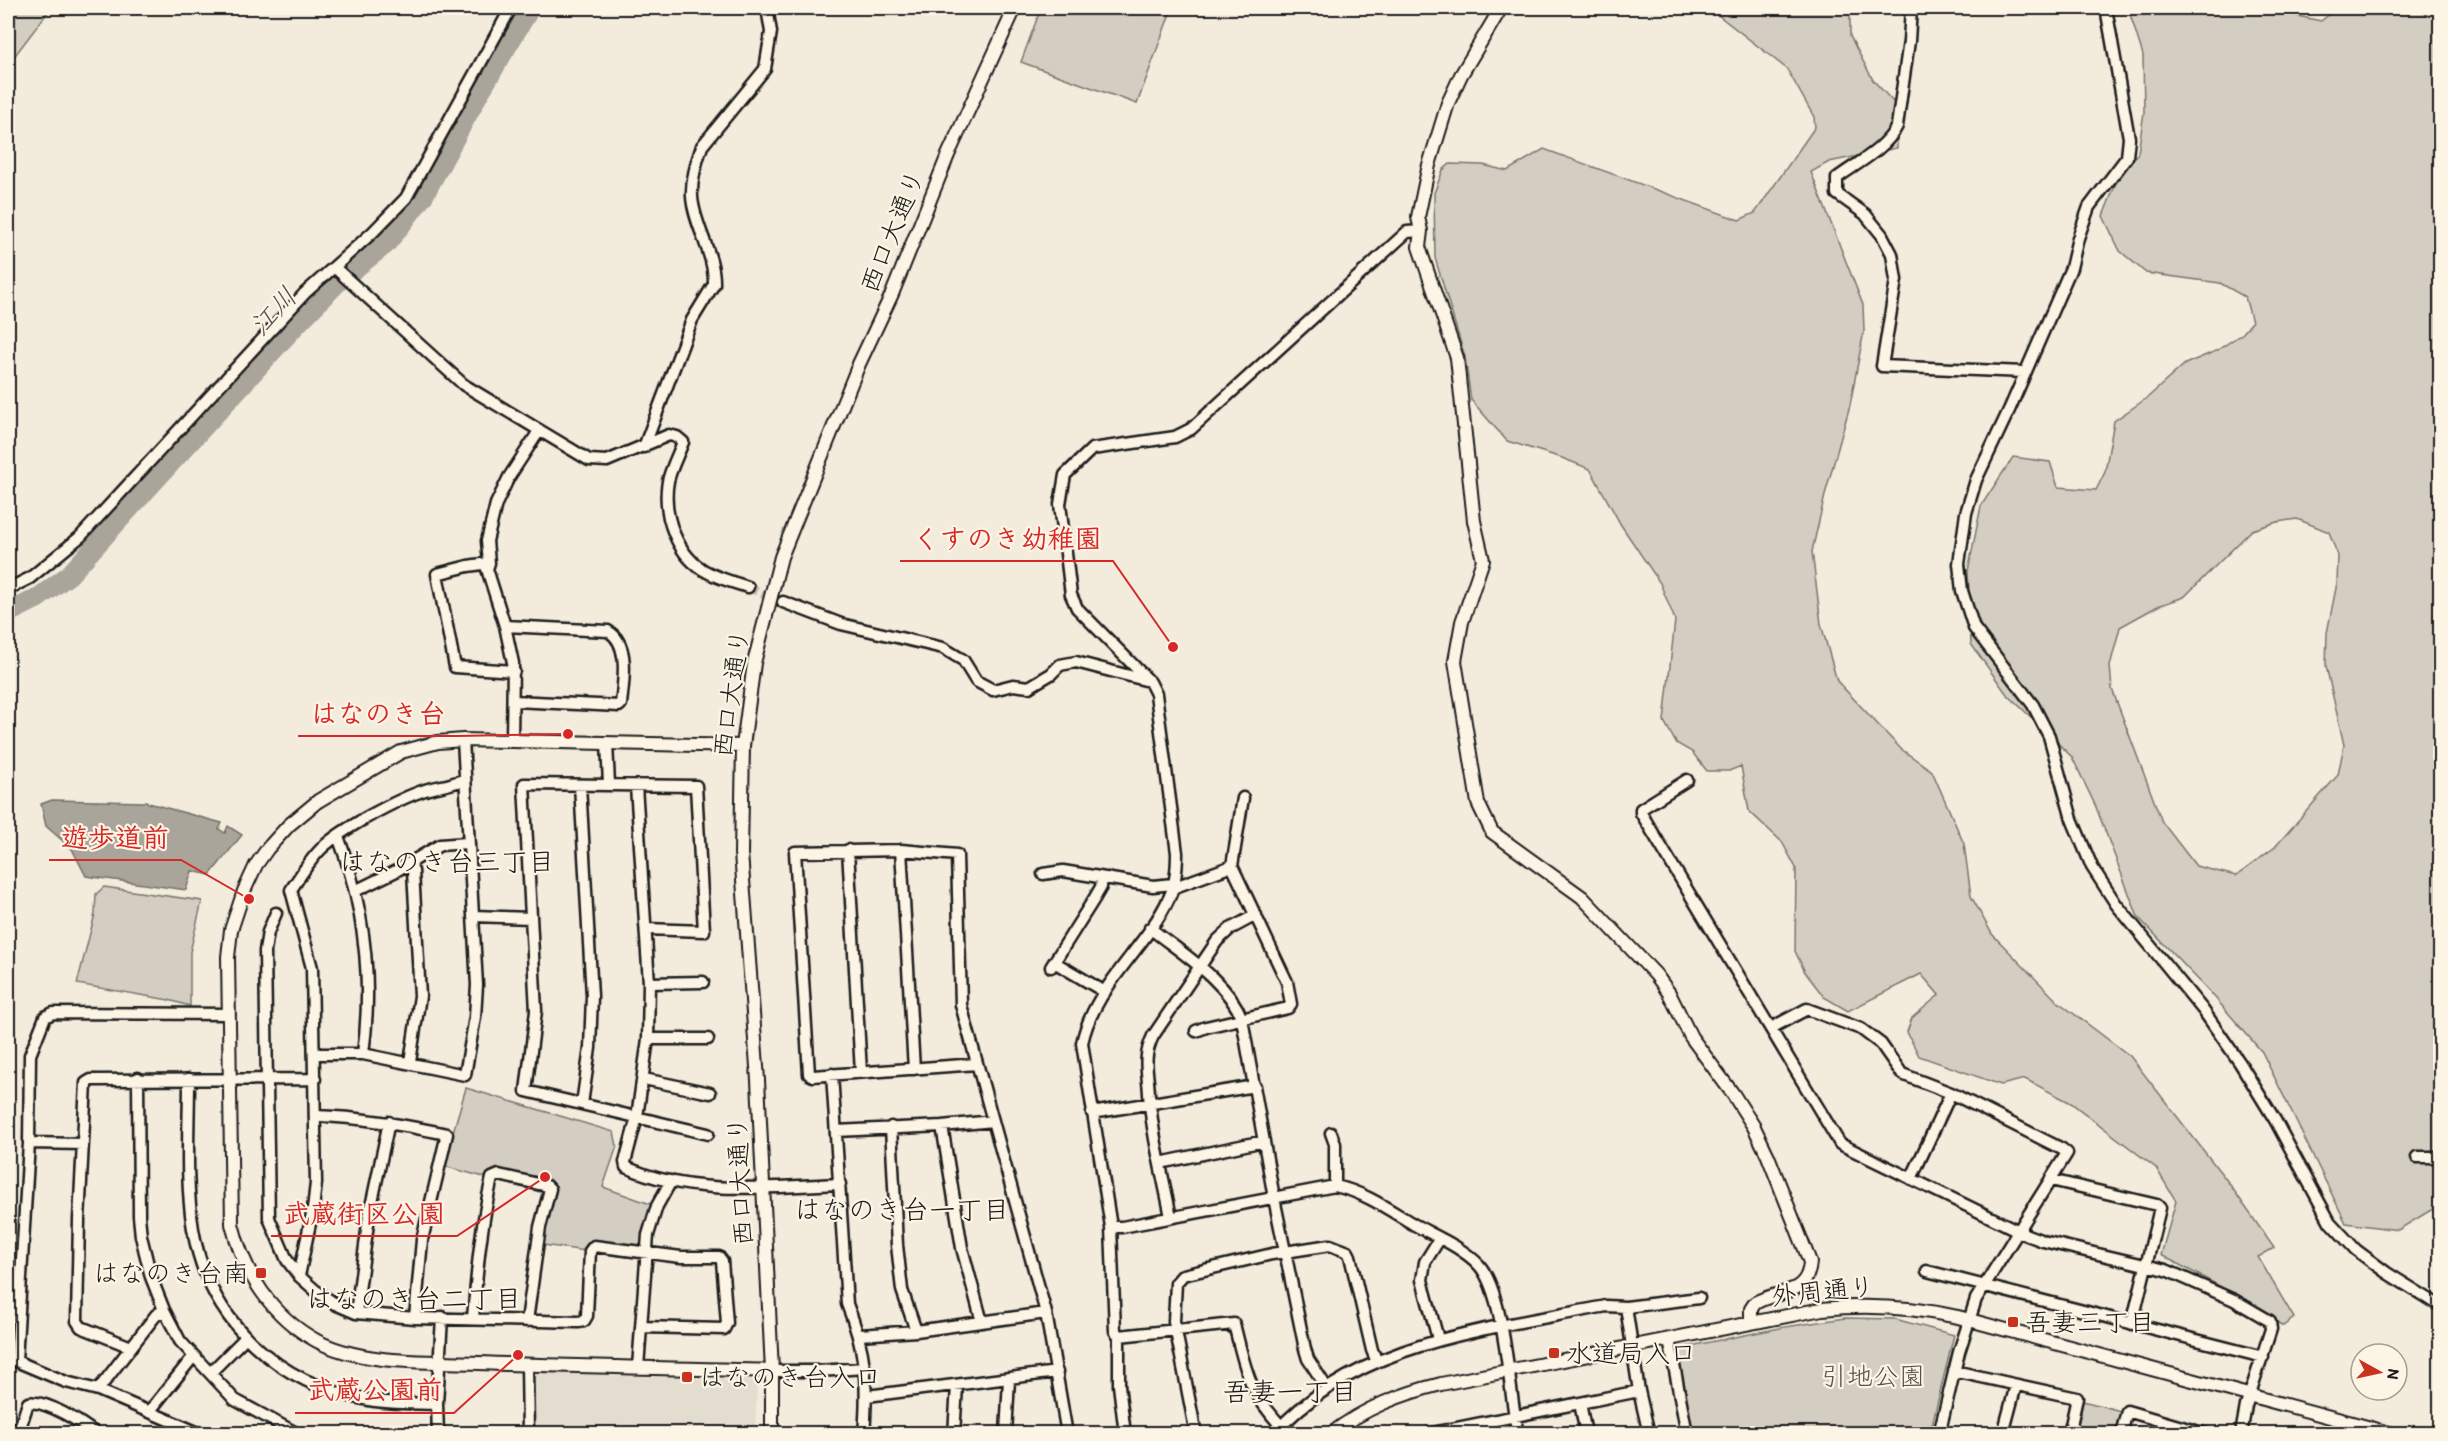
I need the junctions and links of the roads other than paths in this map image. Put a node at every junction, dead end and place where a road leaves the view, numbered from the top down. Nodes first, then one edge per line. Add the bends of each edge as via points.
1 (511, 8) edge
2 (766, 8) edge
3 (1015, 8) edge
4 (1501, 8) edge
5 (1911, 8) edge
6 (2106, 8) edge
7 (1421, 231) junction
8 (334, 267) junction
9 (2024, 372) junction
10 (540, 431) junction
11 (644, 447) junction
12 (489, 563) junction
13 (748, 587) tunnel mouth
14 (8, 589) edge
15 (783, 602) tunnel mouth
16 (505, 626) junction
17 (514, 671) junction
18 (1150, 682) junction
19 (514, 701) junction
20 (463, 740) junction
21 (512, 740) junction
22 (607, 744) junction
23 (743, 747) junction
24 (465, 779) junction
25 (1687, 780) dead end
26 (609, 784) junction
27 (580, 785) junction
28 (636, 786) junction
29 (1244, 798) dead end
30 (338, 836) junction
31 (467, 843) junction
32 (848, 850) junction
33 (901, 850) junction
34 (410, 863) junction
35 (1232, 866) junction
36 (1043, 874) dead end
37 (1102, 878) junction
38 (1173, 884) junction
39 (354, 891) junction
40 (276, 913) dead end
41 (1257, 915) junction
42 (473, 916) junction
43 (531, 918) junction
44 (1150, 928) junction
45 (646, 929) junction
46 (1199, 968) junction
47 (703, 982) dead end
48 (649, 983) junction
49 (1105, 992) junction
50 (229, 1014) junction
51 (1242, 1019) junction
52 (1771, 1028) junction
53 (1196, 1031) dead end
54 (648, 1039) junction
55 (708, 1039) dead end
56 (314, 1054) junction
57 (363, 1054) junction
58 (410, 1062) junction
59 (977, 1064) junction
60 (914, 1069) junction
61 (861, 1072) junction
62 (832, 1074) junction
63 (138, 1078) junction
64 (231, 1078) junction
65 (189, 1079) junction
66 (268, 1079) junction
67 (315, 1079) junction
68 (644, 1079) junction
69 (1254, 1086) junction
70 (710, 1093) dead end
71 (1951, 1094) junction
72 (582, 1104) junction
73 (1149, 1105) junction
74 (1092, 1113) junction
75 (315, 1116) junction
76 (637, 1117) junction
77 (993, 1121) junction
78 (389, 1122) junction
79 (942, 1126) junction
80 (891, 1127) junction
81 (836, 1131) junction
82 (1331, 1133) dead end
83 (708, 1134) dead end
84 (1264, 1141) junction
85 (29, 1143) junction
86 (83, 1144) junction
87 (2417, 1157) dead end
88 (2440, 1157) edge
89 (1160, 1163) junction
90 (1911, 1179) junction
91 (2051, 1180) junction
92 (671, 1181) junction
93 (840, 1184) junction
94 (1335, 1186) junction
95 (763, 1188) junction
96 (1274, 1198) junction
97 (1171, 1217) junction
98 (1112, 1227) junction
99 (2018, 1231) junction
100 (1440, 1239) junction
101 (648, 1252) junction
102 (1286, 1253) junction
103 (2147, 1266) junction
104 (1927, 1270) dead end
105 (299, 1276) junction
106 (1984, 1287) junction
107 (1699, 1298) dead end
108 (2440, 1306) edge
109 (1626, 1307) junction
110 (164, 1310) junction
111 (356, 1313) junction
112 (1046, 1313) junction
113 (442, 1317) junction
114 (415, 1318) junction
115 (473, 1318) junction
116 (1969, 1320) junction
117 (527, 1321) junction
118 (982, 1322) junction
119 (1751, 1322) junction
120 (2132, 1324) junction
121 (1502, 1326) junction
122 (641, 1327) junction
123 (916, 1330) junction
124 (1177, 1331) junction
125 (860, 1335) junction
126 (1119, 1336) junction
127 (245, 1338) junction
128 (1438, 1339) junction
129 (1669, 1339) junction
130 (1632, 1346) junction
131 (131, 1347) junction
132 (193, 1357) junction
133 (2263, 1358) junction
134 (440, 1361) junction
135 (1377, 1362) junction
136 (527, 1365) junction
137 (638, 1368) junction
138 (865, 1368) junction
139 (1507, 1370) junction
140 (772, 1371) junction
141 (1954, 1371) junction
142 (1057, 1372) junction
143 (210, 1373) junction
144 (1009, 1379) junction
145 (2016, 1385) junction
146 (957, 1386) junction
147 (1328, 1388) junction
148 (98, 1390) junction
149 (1639, 1391) junction
150 (2250, 1395) junction
151 (867, 1396) junction
152 (1580, 1403) junction
153 (437, 1404) junction
154 (149, 1412) junction
155 (1514, 1417) junction
156 (1277, 1430) edge
157 (286, 1431) edge
158 (1454, 1431) edge
159 (18, 1434) edge
160 (96, 1434) edge
161 (201, 1434) edge
162 (298, 1434) edge
163 (438, 1434) edge
164 (528, 1434) edge
165 (772, 1434) edge
166 (864, 1434) edge
167 (954, 1434) edge
168 (1006, 1434) edge
169 (1067, 1434) edge
170 (1125, 1434) edge
171 (1196, 1434) edge
172 (1331, 1434) edge
173 (1427, 1434) edge
174 (1518, 1434) edge
175 (1586, 1434) edge
176 (1649, 1434) edge
177 (1687, 1434) edge
178 (1939, 1434) edge
179 (2003, 1434) edge
180 (2069, 1434) edge
181 (2121, 1434) edge
182 (2206, 1434) edge
183 (2241, 1434) edge
184 (2393, 1434) edge

1 - 8 street via 406,198
2 - 11 street via 771,32 765,69 702,146 698,158 692,196 714,284 692,320
3 - 23 street, 西口大通り via 859,364 782,557 754,663
4 - 7 street via 1448,103 1418,217
5 - 9 street via 1897,126 1893,135 1837,178 1835,188 1837,194 1865,214 1892,254 1896,280 1882,366
6 - 9 street via 2129,138 2127,157 2089,207 2071,268
7 - 18 street via 1407,232 1191,429 1175,437 1092,449 1065,475 1060,504 1071,595 1077,608
7 - 119 street via 1419,247 1457,358 1474,521 1483,560 1462,621 1455,661 1478,803 1492,832 1582,897 1656,975 1691,1037 1754,1127 1809,1254 1810,1272 1801,1286 1755,1303
8 - 10 street via 464,385
8 - 14 street via 305,293 80,537 30,578
9 - 108 street via 1976,480 1966,513 1959,564 1962,591 1974,628 2033,705 2049,736 2073,819 2092,867 2116,904 2240,1063 2330,1222 2356,1250 2386,1273
10 - 11 street via 576,454 596,461 607,461
10 - 12 street via 496,504 487,541
11 - 13 street via 669,435 682,442 668,482 667,501 677,541 706,572
12 - 16 street via 487,569
12 - 17 street via 437,574 455,667
15 - 18 street via 841,624 943,648 963,660 976,681 993,690 1013,685 1029,687 1060,665 1076,662
16 - 17 street
16 - 19 street via 608,631 614,634 624,670 619,706
17 - 19 street
18 - 38 street via 1156,694 1177,853
19 - 21 street
20 - 21 street
20 - 24 street
20 - 50 street via 401,752 318,801 268,848 247,884 231,930
21 - 22 street
22 - 23 street
22 - 26 street
23 - 95 street, 西口大通り via 741,853
24 - 30 street via 404,799
24 - 31 street
25 - 52 street via 1641,809 1641,813
26 - 27 street
26 - 28 street
27 - 43 street via 524,784
27 - 72 street via 592,996
28 - 45 street
28 - 45 street via 696,786 704,931
29 - 35 street
30 - 39 street
30 - 56 street via 322,848 291,890 312,968
31 - 34 street via 440,845
31 - 42 street
32 - 33 street
32 - 61 street
32 - 62 street via 795,852 809,1074
33 - 59 street via 957,855 961,1005
33 - 60 street
34 - 39 street
34 - 58 street via 420,996
35 - 38 street via 1179,886
35 - 41 street
36 - 37 street via 1063,871
37 - 38 street via 1153,886
37 - 49 street via 1094,899 1052,964
38 - 44 street
39 - 57 street via 366,963 367,1025
40 - 66 street via 265,951
41 - 46 street via 1224,934
41 - 51 street via 1287,982 1291,1004
42 - 43 street
42 - 58 street via 476,1017 465,1075
43 - 72 street via 536,1011 526,1091
44 - 46 street
44 - 49 street
45 - 48 street
46 - 51 street via 1228,993
46 - 73 street via 1150,1042 1145,1069
47 - 48 street
48 - 54 street
49 - 74 street via 1089,1018 1082,1043
50 - 64 street
50 - 85 street via 53,1013 45,1017 30,1055
51 - 53 street
51 - 69 street
52 - 71 street via 1807,1009 1860,1029 1881,1044 1902,1074
52 - 90 street via 1840,1144
54 - 55 street
54 - 68 street
56 - 57 street
56 - 67 street
57 - 58 street
59 - 60 street
59 - 77 street
60 - 61 street
61 - 62 street
62 - 81 street
63 - 65 street
63 - 86 street via 88,1080
63 - 110 street via 140,1226
64 - 65 street
64 - 66 street
64 - 134 street via 232,1224 249,1271 269,1303 317,1341 339,1350 367,1357
65 - 127 street via 190,1193 195,1241 213,1291
66 - 67 street
66 - 105 street via 269,1218 287,1260
67 - 75 street
68 - 70 street
68 - 76 street
69 - 73 street
69 - 84 street
71 - 90 street
71 - 91 street via 2067,1153
72 - 76 street
73 - 74 street
73 - 89 street
74 - 98 street
75 - 78 street
75 - 105 street via 316,1183
76 - 83 street
76 - 92 street via 626,1167
77 - 79 street
77 - 112 street
78 - 111 street via 369,1216
78 - 114 street via 447,1134 422,1240
79 - 80 street
79 - 118 street via 962,1248
80 - 81 street
80 - 123 street via 901,1281
81 - 93 street
82 - 94 street via 1335,1144
84 - 89 street
84 - 96 street
85 - 86 street
85 - 148 street via 15,1359 66,1382
86 - 131 street via 77,1321 81,1327
87 - 88 street
89 - 97 street
90 - 99 street
91 - 99 street
91 - 103 street via 2157,1205 2160,1208
92 - 95 street
92 - 101 street via 657,1206 648,1235
93 - 95 street
93 - 125 street via 847,1304
94 - 96 street
94 - 100 street via 1369,1198
95 - 140 street, 西口大通り
96 - 97 street
96 - 102 street
97 - 98 street
98 - 126 street via 1115,1331
99 - 103 street via 2043,1241
99 - 106 street
100 - 121 street via 1472,1258 1484,1271
100 - 128 street via 1425,1262 1422,1280
101 - 117 street via 594,1246 590,1251 584,1321
101 - 122 street
101 - 122 street via 719,1257 726,1323 720,1330
102 - 124 street via 1183,1275 1176,1283
102 - 135 street via 1330,1245 1348,1252
102 - 147 street via 1308,1359
103 - 120 street
103 - 133 street via 2166,1270 2234,1300 2270,1321
104 - 106 street
105 - 111 street via 335,1304
106 - 116 street
106 - 120 street
107 - 109 street
109 - 121 street via 1606,1306
109 - 130 street
110 - 131 street
110 - 132 street
111 - 114 street
112 - 118 street
112 - 142 street
113 - 114 street
113 - 115 street
113 - 134 street
115 - 117 street
115 - 117 street via 484,1209 492,1178 499,1175 550,1189 540,1227
116 - 119 street, 外周通り via 1911,1308 1868,1306 1822,1309
116 - 141 street
116 - 150 street, 外周通り
118 - 123 street
119 - 129 street, 外周通り
120 - 133 street
121 - 128 street
121 - 139 street
122 - 137 street
123 - 125 street
124 - 126 street
124 - 156 street via 1234,1324 1249,1383
124 - 171 street
125 - 138 street
126 - 170 street
127 - 143 street
127 - 153 street via 292,1373 325,1388 372,1401
128 - 135 street
129 - 130 street, 外周通り
129 - 177 street
130 - 139 street, 外周通り
130 - 149 street
131 - 148 street
132 - 143 street
132 - 154 street
133 - 150 street
134 - 136 street
134 - 153 street
135 - 147 street
136 - 137 street
136 - 164 street
137 - 140 street
138 - 140 street
138 - 151 street
139 - 155 street
139 - 172 street, 外周通り via 1410,1392 1369,1409
140 - 165 street, 西口大通り
141 - 145 street
141 - 178 street
142 - 144 street
142 - 169 street
143 - 157 street via 235,1400
144 - 146 street
144 - 168 street
145 - 179 street
145 - 180 street via 2078,1398
146 - 151 street
146 - 167 street
147 - 156 street
148 - 154 street
149 - 152 street
149 - 176 street
150 - 183 street
150 - 184 street, 外周通り
151 - 166 street
152 - 155 street
152 - 175 street
153 - 163 street
154 - 161 street
155 - 158 street
155 - 174 street
157 - 162 street
158 - 173 street
159 - 160 street via 28,1403 32,1402 59,1411
181 - 182 street via 2127,1411

